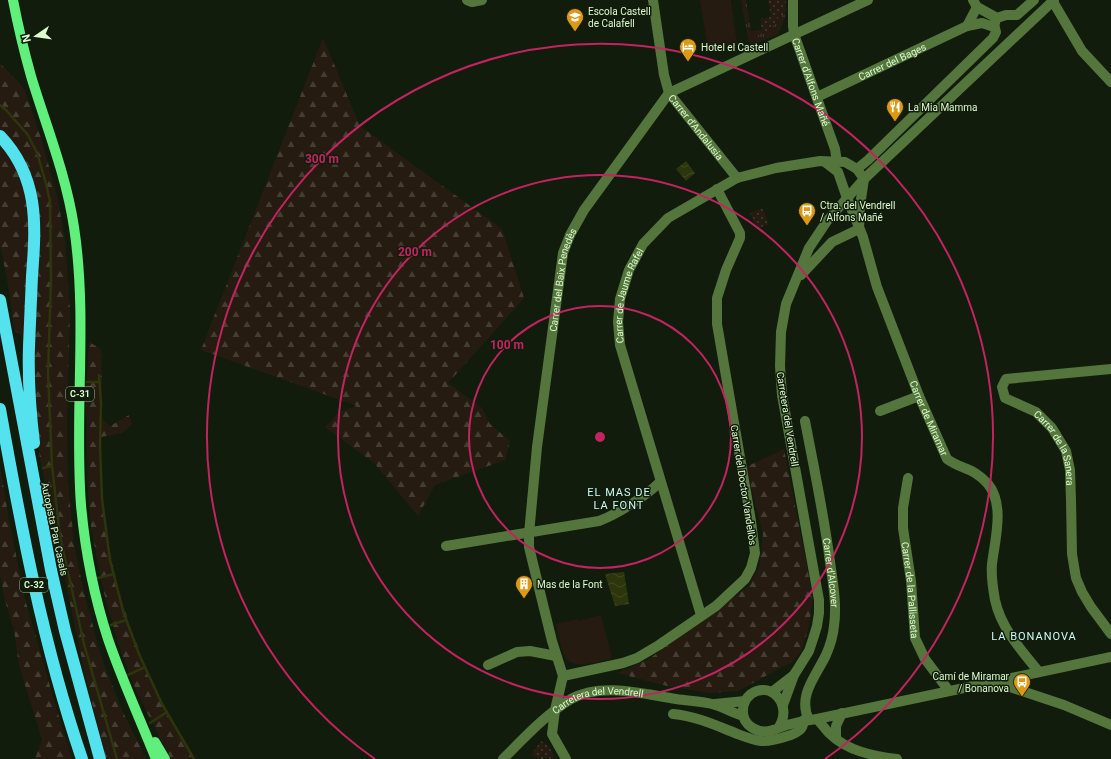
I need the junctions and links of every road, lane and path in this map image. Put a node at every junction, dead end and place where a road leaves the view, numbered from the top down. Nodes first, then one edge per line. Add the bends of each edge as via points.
1 (12, 0) edge
2 (467, 0) edge
3 (482, 0) edge
4 (653, 0) edge
5 (793, 0) edge
6 (868, 0) edge
7 (1034, 0) edge
8 (1052, 0) edge
9 (975, 4) edge
10 (996, 25) junction
11 (967, 26) junction
12 (794, 34) junction
13 (1007, 44) junction
14 (1111, 82) edge
15 (669, 93) junction
16 (817, 97) junction
17 (0, 136) edge
18 (832, 164) junction
19 (857, 169) junction
20 (737, 178) junction
21 (864, 179) junction
22 (717, 189) junction
23 (847, 198) junction
24 (859, 229) junction
25 (795, 282) junction
26 (0, 300) edge
27 (1111, 369) edge
28 (919, 396) junction
29 (0, 409) edge
30 (880, 411) dead end
31 (805, 421) dead end
32 (908, 478) dead end
33 (34, 482) junction
34 (660, 482) junction
35 (528, 534) junction
36 (446, 546) dead end
37 (701, 615) junction
38 (1111, 634) edge
39 (556, 656) junction
40 (1111, 657) edge
41 (488, 665) dead end
42 (1039, 672) junction
43 (794, 675) junction
44 (563, 676) junction
45 (993, 682) junction
46 (949, 691) junction
47 (772, 692) junction
48 (745, 701) junction
49 (712, 704) junction
50 (783, 707) junction
51 (136, 709) junction
52 (555, 710) junction
53 (842, 713) junction
54 (674, 714) dead end
55 (743, 716) junction
56 (810, 719) junction
57 (1111, 725) edge
58 (779, 727) junction
59 (836, 738) junction
60 (82, 759) edge
61 (100, 759) edge
62 (156, 759) edge
63 (165, 759) edge
64 (502, 759) edge
65 (566, 759) edge
66 (897, 759) edge

1 - 51 main road, C-31 via 32,77 62,172 74,226 81,318 81,506 92,577 108,638
2 - 3 street
4 - 15 street, Carrer d'Andalusia
5 - 12 street, Carrer d'Alfons Mañé
6 - 12 street, Carrer del Baix Penedès
7 - 10 street, Carrer del Bages via 1018,15 1006,15
8 - 13 street, Carretera del Vendrell
8 - 14 street via 1082,52
9 - 10 street
9 - 11 street
10 - 11 street, Carrer del Bages via 982,23
10 - 13 street
10 - 19 street via 993,38
11 - 16 street, Carrer del Bages
12 - 15 street, Carrer del Baix Penedès
12 - 16 street, Carrer d'Alfons Mañé
13 - 21 street, Carretera del Vendrell
15 - 20 street, Carrer d'Andalusia
15 - 35 street, Carrer del Baix Penedès via 584,210 563,253
16 - 18 street, Carrer d'Alfons Mañé via 835,150
17 - 33 highway via 22,169 34,206 29,347
18 - 19 street via 845,162
18 - 20 street, Carrer de Jaume Rafel via 796,164
18 - 23 street, Carrer d'Alfons Mañé via 838,172
19 - 21 street
20 - 22 street, Carrer de Jaume Rafel
21 - 23 street, Carretera del Vendrell
21 - 24 street
22 - 34 street, Carrer de Jaume Rafel via 668,218 643,244 629,270 620,299 620,345
22 - 37 street, Carrer del Doctor Vandellòs via 740,233 717,298 717,324 755,554 744,579 716,606
23 - 24 street, Carrer de Miramar
23 - 25 street, Carretera del Vendrell via 827,221 809,248
24 - 25 street via 832,242
24 - 28 street, Carrer de Miramar via 877,287
25 - 43 street, Carretera del Vendrell via 786,304 781,332 782,395 819,613 809,651
26 - 33 highway, Autopista Pau Casals / C-32
27 - 38 street, Carrer de la Sanera via 1006,379 1002,387 1005,398 1036,412 1052,428 1066,451 1070,470 1072,554 1076,578 1091,607
28 - 30 street
28 - 42 street, Carrer de Miramar via 946,459 975,472 989,485 996,500 998,517 992,565 996,601 1000,615 1016,644
29 - 60 highway, C-32 via 33,582 58,683
31 - 56 street, Carrer d'Alcover via 827,542 835,603 835,619 826,655 807,690 804,704
32 - 46 street, Carrer de la Pallisseta via 903,528 911,581 915,638 925,659
33 - 61 highway, Autopista Pau Casals / C-32 via 65,631
34 - 35 street via 621,510 599,521
34 - 37 street, Carrer de Jaume Rafel
35 - 36 street
35 - 39 street, Carrer del Baix Penedès
37 - 44 street, Carrer del Doctor Vandellòs via 660,645 637,658
39 - 41 street via 530,651 517,652
39 - 44 street, Carrer del Baix Penedès
40 - 42 street
42 - 45 street
43 - 47 street, Carretera del Vendrell
43 - 50 street, Carretera del Vendrell
44 - 52 street
45 - 46 street
45 - 57 street via 1064,705
46 - 53 street
47 - 48 street via 760,691
47 - 50 street
48 - 49 street, Carretera del Vendrell
48 - 55 street
49 - 52 street, Carretera del Vendrell via 616,690 594,691 573,699
49 - 55 street, Carretera del Vendrell
50 - 56 street via 794,716
50 - 58 street via 784,720
51 - 62 main road, C-31
51 - 63 main road, C-31
52 - 64 street, Carretera del Vendrell
52 - 65 street via 552,734
53 - 56 street
53 - 59 street via 836,726
54 - 56 street via 700,719 762,741 800,731
55 - 58 street via 750,727 762,732
56 - 58 street
56 - 59 street
59 - 66 street via 863,753

